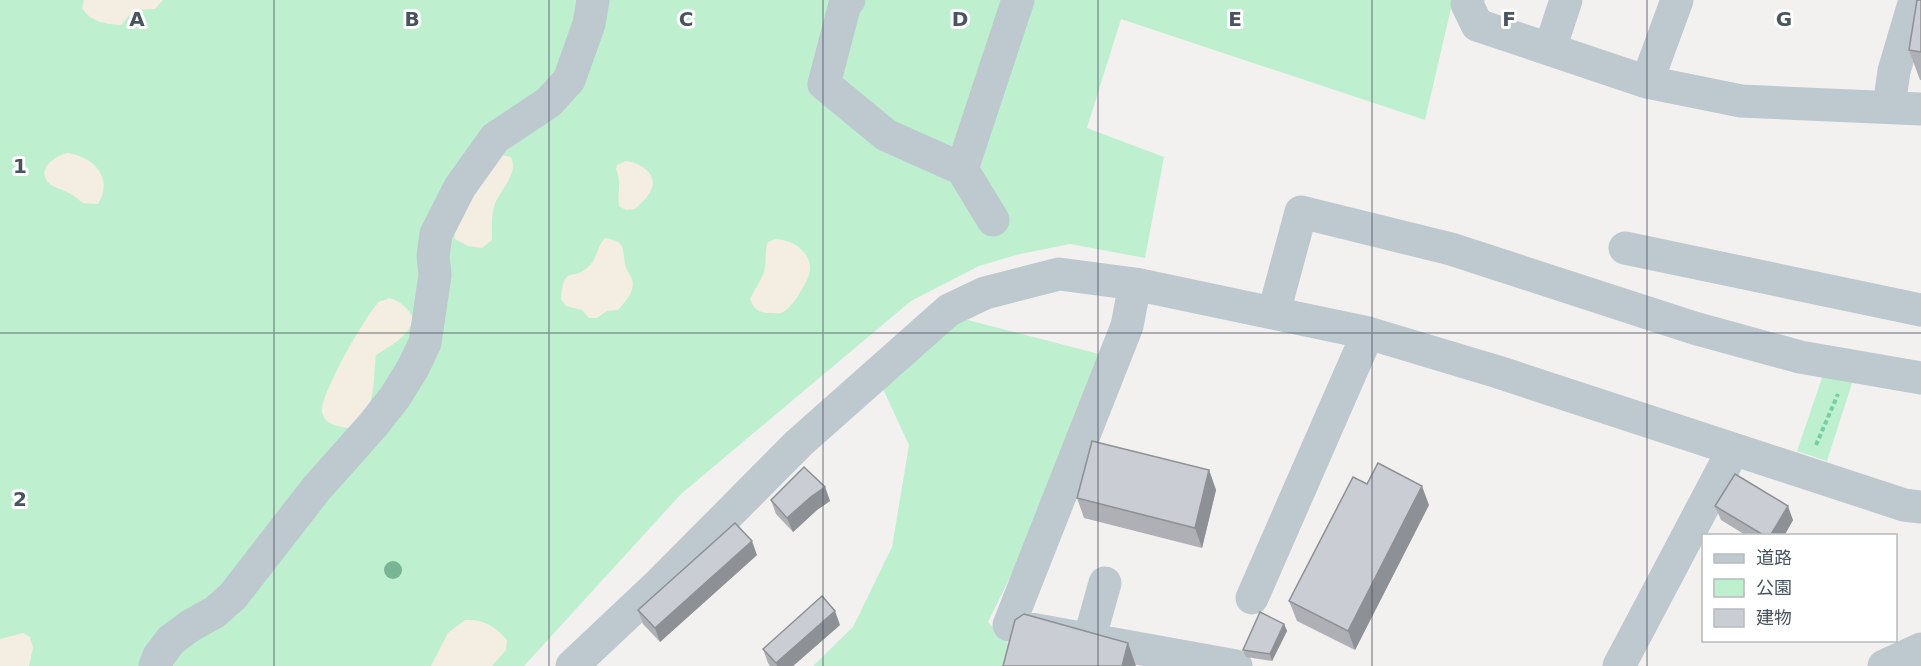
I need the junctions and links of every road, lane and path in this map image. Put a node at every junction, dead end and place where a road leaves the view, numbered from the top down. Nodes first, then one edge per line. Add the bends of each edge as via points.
1 (593, 0) edge
2 (1018, 0) edge
3 (1468, 0) edge
4 (1566, 0) edge
5 (1677, 0) edge
6 (846, 1) edge
7 (1911, 1) edge
8 (1550, 49) junction
9 (1647, 82) junction
10 (1905, 108) edge
11 (962, 169) junction
12 (993, 220) dead end
13 (1625, 248) dead end
14 (1135, 284) junction
15 (1921, 310) edge
16 (1274, 312) junction
17 (1368, 333) junction
18 (1849, 366) junction
19 (1921, 378) edge
20 (1815, 449) dead end
21 (1733, 450) junction
22 (1921, 507) edge
23 (1106, 583) dead end
24 (1252, 598) dead end
25 (1089, 640) junction
26 (1921, 649) edge
27 (155, 666) edge
28 (572, 666) edge
29 (1236, 666) edge
30 (1619, 666) edge
31 (1884, 666) edge

1 - 27 street via 589,24 569,80 549,102 495,138 460,187 436,234 435,275 425,342 395,397 316,489 233,596 171,640
2 - 11 street
3 - 8 street via 1477,25
4 - 8 street
5 - 9 street
6 - 11 street via 824,84 886,135
7 - 10 street via 1894,71
8 - 9 street
9 - 10 street via 1741,101
11 - 12 street
13 - 15 street
14 - 16 street
14 - 25 street via 1127,326 1009,625
14 - 28 street via 1059,274 985,293 949,310 799,443
16 - 17 street
16 - 18 street via 1302,212 1451,249 1694,328
17 - 21 street
17 - 24 street
18 - 19 street
18 - 20 path
21 - 22 street via 1904,505
21 - 30 street
23 - 25 street
25 - 29 street
26 - 31 street

